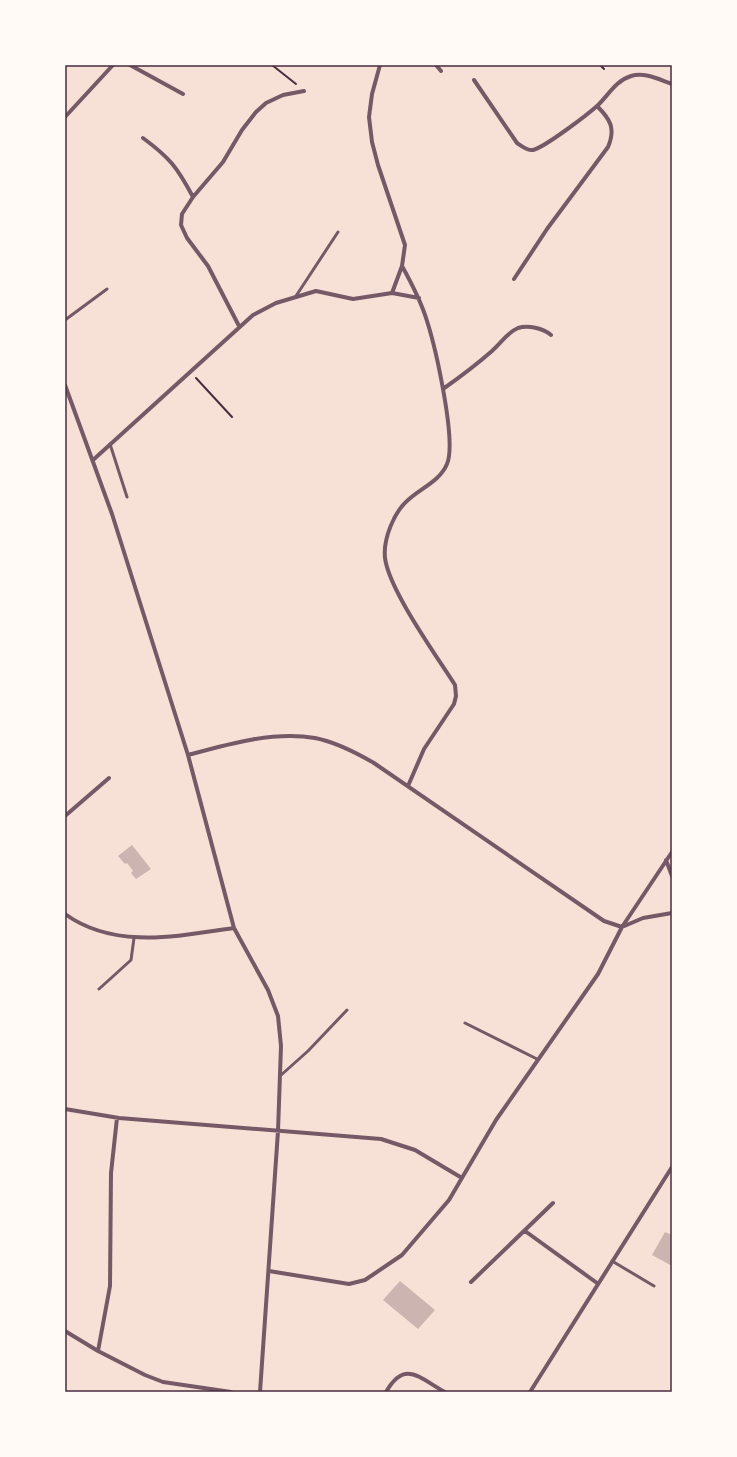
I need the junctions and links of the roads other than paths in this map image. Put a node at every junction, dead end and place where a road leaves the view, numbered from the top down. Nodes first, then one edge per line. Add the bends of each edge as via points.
1 (113, 65) edge
2 (130, 65) edge
3 (380, 65) edge
4 (436, 65) edge
5 (441, 71) dead end
6 (474, 80) dead end
7 (672, 84) edge
8 (304, 91) road end
9 (183, 94) dead end
10 (597, 106) junction
11 (65, 117) edge
12 (143, 138) dead end
13 (192, 196) junction
14 (338, 232) dead end
15 (402, 266) junction
16 (514, 279) dead end
17 (107, 289) dead end
18 (392, 293) junction
19 (296, 296) junction
20 (419, 298) junction
21 (65, 320) edge
22 (239, 326) junction
23 (551, 335) dead end
24 (65, 385) edge
25 (443, 389) junction
26 (110, 444) junction
27 (93, 460) junction
28 (126, 497) dead end
29 (188, 755) junction
30 (109, 778) dead end
31 (408, 786) junction
32 (65, 816) edge
33 (672, 852) edge
34 (666, 860) junction
35 (672, 876) edge
36 (672, 913) edge
37 (65, 914) edge
38 (622, 927) junction
39 (234, 928) junction
40 (134, 938) junction
41 (99, 990) dead end
42 (347, 1010) dead end
43 (465, 1023) dead end
44 (537, 1059) junction
45 (280, 1076) junction
46 (65, 1109) edge
47 (117, 1118) junction
48 (278, 1131) junction
49 (672, 1167) edge
50 (462, 1178) junction
51 (553, 1203) dead end
52 (525, 1231) junction
53 (612, 1261) junction
54 (268, 1271) junction
55 (470, 1282) dead end
56 (597, 1283) junction
57 (654, 1286) dead end
58 (65, 1331) edge
59 (98, 1351) junction
60 (231, 1392) edge
61 (260, 1392) edge
62 (386, 1392) edge
63 (445, 1392) edge
64 (530, 1392) edge

1 - 11 street
2 - 9 street
3 - 15 street via 372,94 370,117 378,165 405,245
4 - 5 street
6 - 10 street via 517,143 525,149 534,150
7 - 10 street via 643,74 629,77 616,84
8 - 13 street via 283,95 266,103 256,112 223,162
10 - 16 street via 611,124 611,140
12 - 13 street via 164,153 179,171
13 - 22 street via 182,214 181,225 187,238 208,266
14 - 19 lane
15 - 18 street
15 - 20 street
17 - 21 lane
18 - 19 street via 353,298 316,291
18 - 20 street
19 - 22 street via 252,315
20 - 25 street
22 - 26 street
23 - 25 street via 544,330 518,328 464,375
24 - 27 street
25 - 31 street via 449,423 448,463 437,478 407,500 387,537 385,547 389,573 399,593 456,689 454,704 424,749
26 - 27 street
26 - 28 lane
27 - 29 street
29 - 31 street via 262,739 315,738 348,748 374,762
29 - 39 street
30 - 32 street
31 - 38 street via 604,921
33 - 34 street
34 - 35 street
34 - 38 street
36 - 38 street via 643,918
37 - 40 street via 112,935
38 - 44 street via 598,974
39 - 40 street via 168,938
39 - 45 street via 268,990 278,1016
40 - 41 lane via 131,960
42 - 45 lane
43 - 44 lane
44 - 50 street via 483,1140
45 - 48 street
46 - 47 street
47 - 48 street
47 - 59 street via 111,1173 111,1280
48 - 50 street via 374,1138 399,1143
48 - 54 street
49 - 53 street
50 - 54 street via 449,1200 402,1255 365,1280 349,1284
51 - 52 street
52 - 55 street
52 - 56 street
53 - 56 street
53 - 57 lane
54 - 61 street
56 - 64 street
58 - 59 street
59 - 60 street via 163,1382
62 - 63 street via 393,1380 400,1374 408,1373

